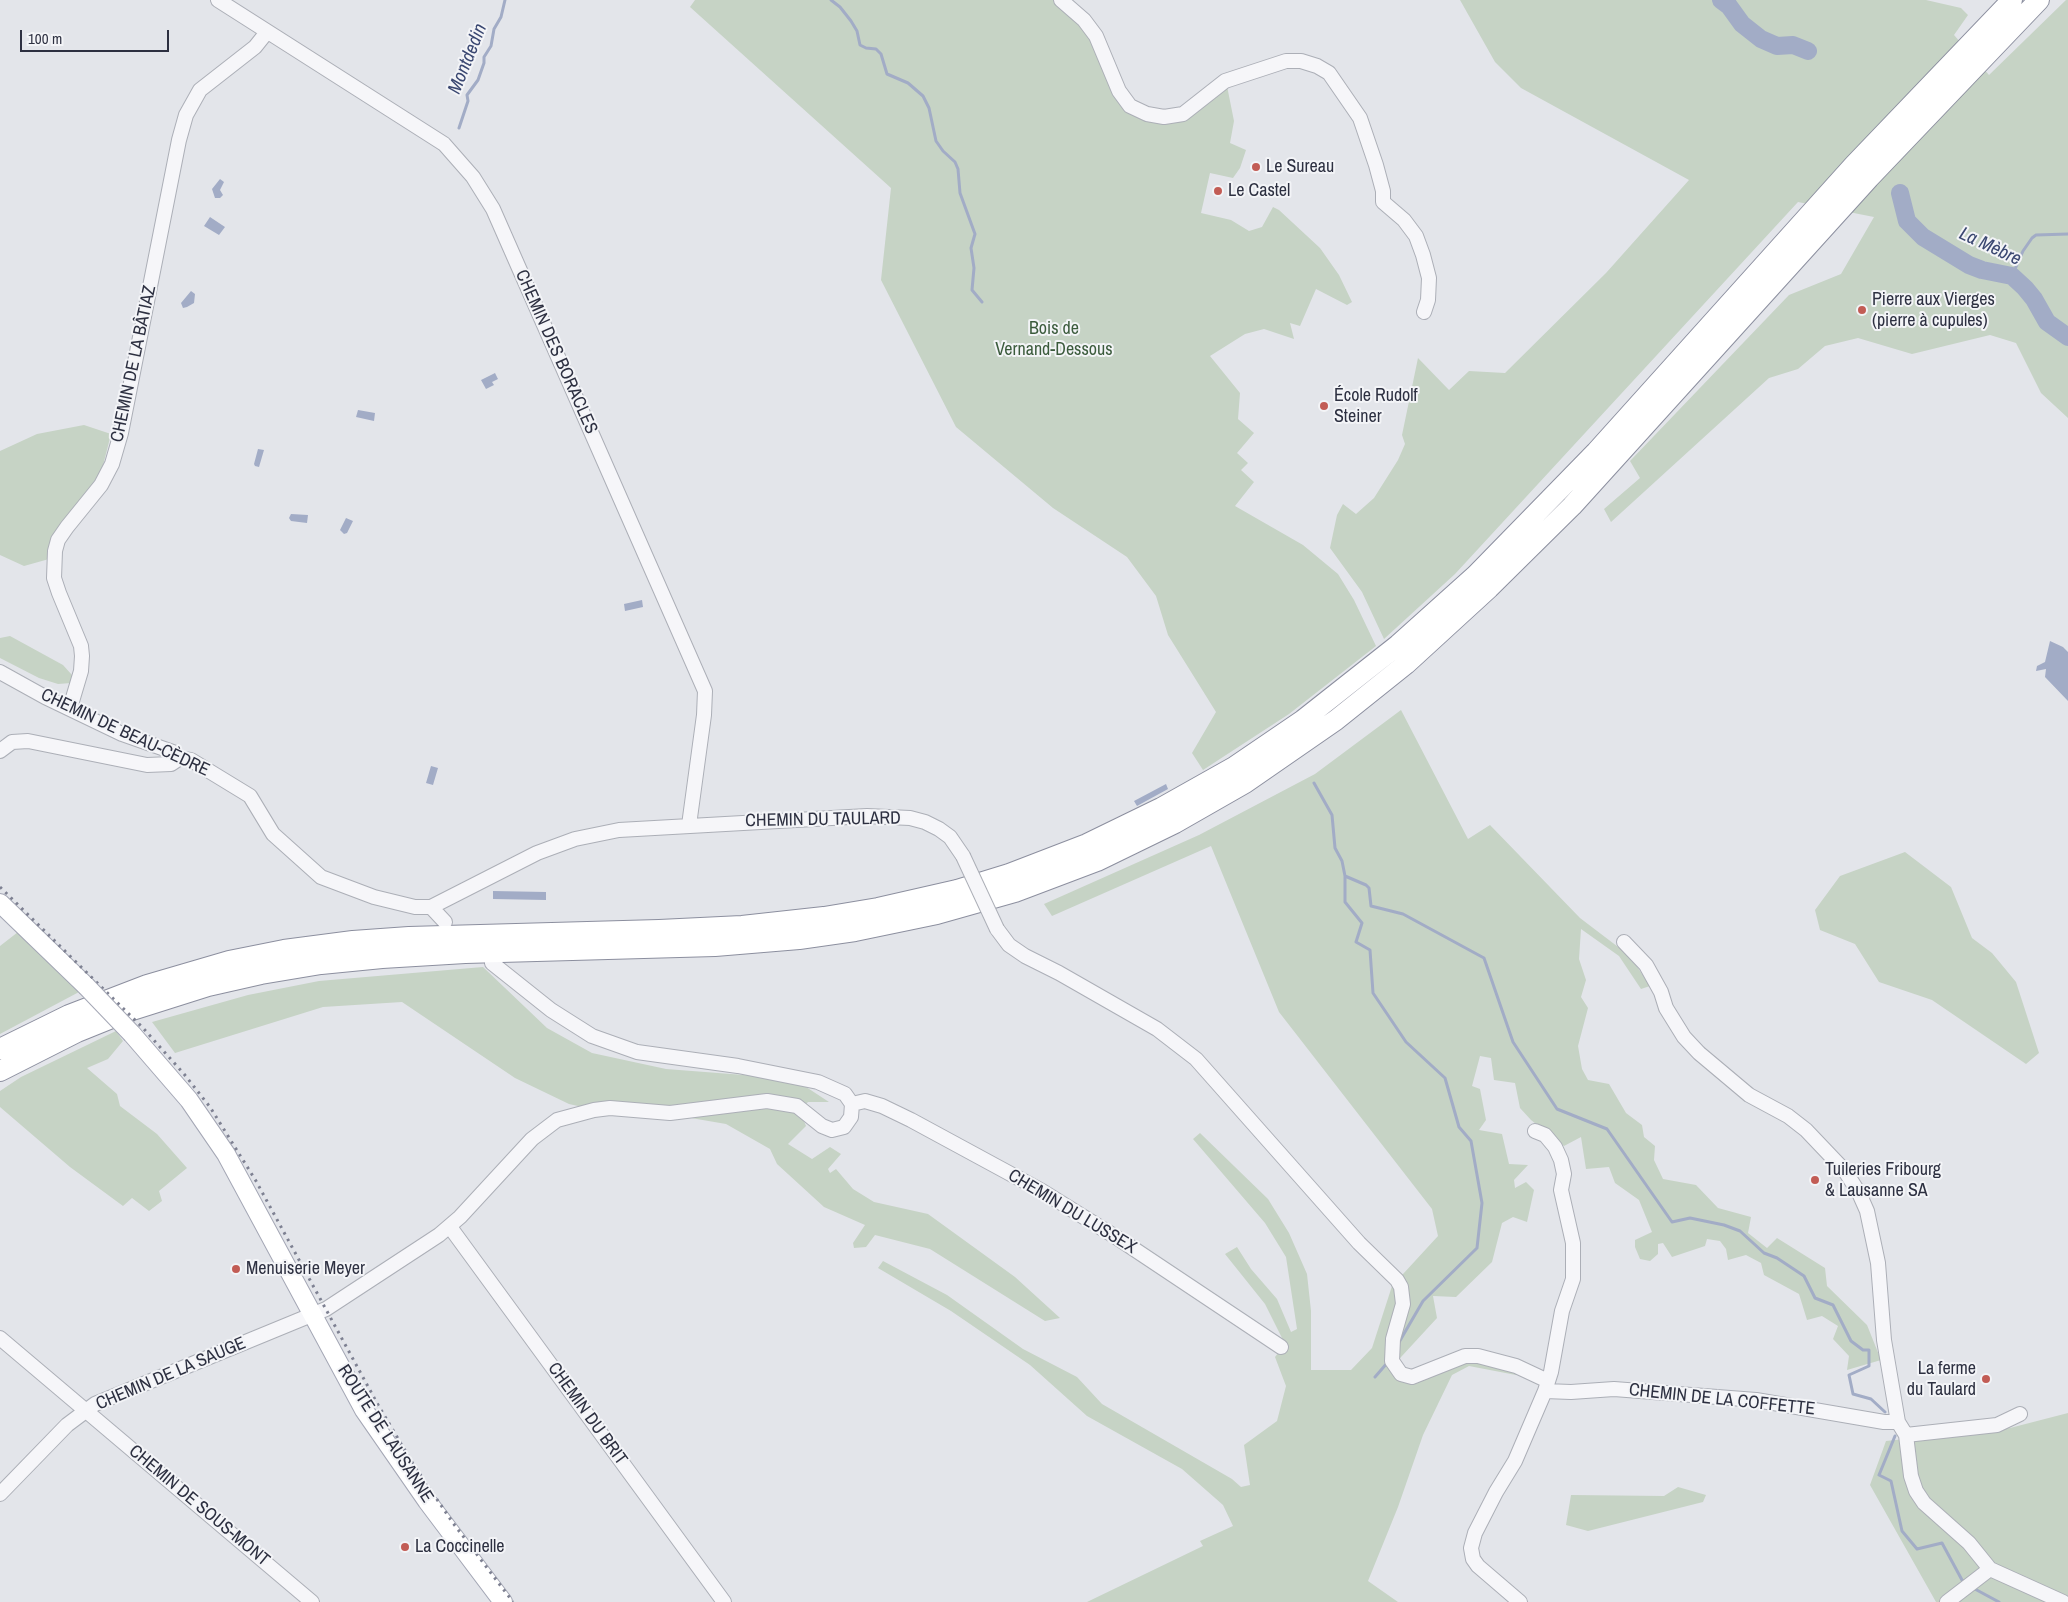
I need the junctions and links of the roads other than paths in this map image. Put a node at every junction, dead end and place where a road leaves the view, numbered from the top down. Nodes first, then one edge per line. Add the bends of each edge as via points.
1 (218, 0) edge
2 (1061, 0) edge
3 (2012, 0) edge
4 (2039, 0) edge
5 (267, 32) junction
6 (1979, 47) junction
7 (1822, 215) junction
8 (1424, 312) dead end
9 (0, 672) edge
10 (70, 708) junction
11 (0, 751) edge
12 (180, 758) junction
13 (1210, 793) junction
14 (688, 824) junction
15 (0, 903) edge
16 (431, 906) junction
17 (445, 922) dead end
18 (1624, 942) dead end
19 (492, 963) dead end
20 (0, 1049) edge
21 (0, 1071) edge
22 (852, 1104) junction
23 (1535, 1131) dead end
24 (1291, 1167) joint
25 (450, 1227) junction
26 (312, 1315) junction
27 (0, 1338) edge
28 (1281, 1347) dead end
29 (1547, 1386) junction
30 (85, 1411) junction
31 (2020, 1414) dead end
32 (1898, 1422) junction
33 (1906, 1435) junction
34 (0, 1494) edge
35 (1990, 1568) junction
36 (312, 1602) edge
37 (503, 1602) edge
38 (724, 1602) edge
39 (1520, 1602) edge
40 (1947, 1602) edge
41 (2063, 1602) edge

1 - 5 street, CHEMIN DES BORACLES
2 - 8 street via 1084,20 1096,36 1119,91 1130,106 1147,114 1164,117 1183,114 1225,81 1286,62 1301,61 1329,73 1360,118 1384,202 1416,236 1429,278
3 - 6 highway
4 - 6 highway
5 - 10 street, CHEMIN DE LA BÂTIAZ via 256,47 200,90 186,115 114,456 101,485 67,527 55,550 54,578 81,651 81,670
5 - 14 street, CHEMIN DES BORACLES via 444,144 473,177 493,209 705,691
6 - 7 highway
7 - 13 highway via 1476,575 1398,645
7 - 13 highway via 1572,506 1489,588 1406,664 1314,736
9 - 10 street, CHEMIN DE BEAU-CÈDRE
10 - 12 street, CHEMIN DE BEAU-CÈDRE via 122,734 173,752
11 - 12 street via 12,742 28,741 147,766 171,764
12 - 16 street, CHEMIN DE BEAU-CÈDRE via 191,760 250,796 273,834 320,877 374,897 415,907
13 - 20 highway via 1062,854 983,882 905,903 824,917 742,926 400,938 284,950 229,961 147,985 69,1015
13 - 21 highway via 1125,848 1069,872 989,900 910,921 827,936 743,944 410,956 288,969 208,986 129,1011 53,1043
14 - 16 street, CHEMIN DU TAULARD via 619,830 575,839 537,853
14 - 24 street, CHEMIN DU TAULARD, bridge via 867,816 910,818 939,829 950,837 963,856 997,929 1009,945 1158,1029 1196,1060
15 - 26 main road, ROUTE DE LAUSANNE, bridge via 86,986 189,1100 226,1154
16 - 17 street
18 - 32 street via 1646,965 1666,1008 1689,1042 1749,1095 1788,1116 1806,1130 1845,1171 1859,1193 1867,1211 1878,1263 1884,1340
19 - 22 street via 571,1024 619,1047 656,1056 796,1076 841,1091
22 - 25 street, CHEMIN DE LA SAUGE via 851,1117 844,1127 836,1131 827,1129 797,1106 773,1101 670,1113 610,1108 575,1114 557,1120 532,1139
22 - 28 street, CHEMIN DU LUSSEX via 865,1102 882,1106 1042,1192
23 - 29 street via 1546,1135 1561,1160 1564,1174 1561,1190 1573,1243 1573,1280 1562,1311
24 - 29 street, CHEMIN DE LA COFFETTE via 1397,1280 1403,1295 1393,1339 1392,1361 1397,1371 1412,1377 1465,1356 1478,1356 1516,1366
25 - 26 street, CHEMIN DE LA SAUGE via 331,1306
25 - 38 street, CHEMIN DU BRIT
26 - 30 street, CHEMIN DE LA SAUGE via 106,1398
26 - 37 main road, ROUTE DE LAUSANNE via 364,1410
27 - 30 street, CHEMIN DE SOUS-MONT
29 - 32 street, CHEMIN DE LA COFFETTE via 1571,1392 1614,1389 1756,1400
29 - 39 street via 1515,1461 1496,1492 1471,1548 1473,1559
30 - 34 street, CHEMIN DE LA SAUGE via 67,1425
30 - 36 street, CHEMIN DE SOUS-MONT
31 - 33 street via 1997,1425
32 - 33 street
33 - 35 street via 1916,1491 1924,1503 1969,1543
35 - 40 street
35 - 41 street

